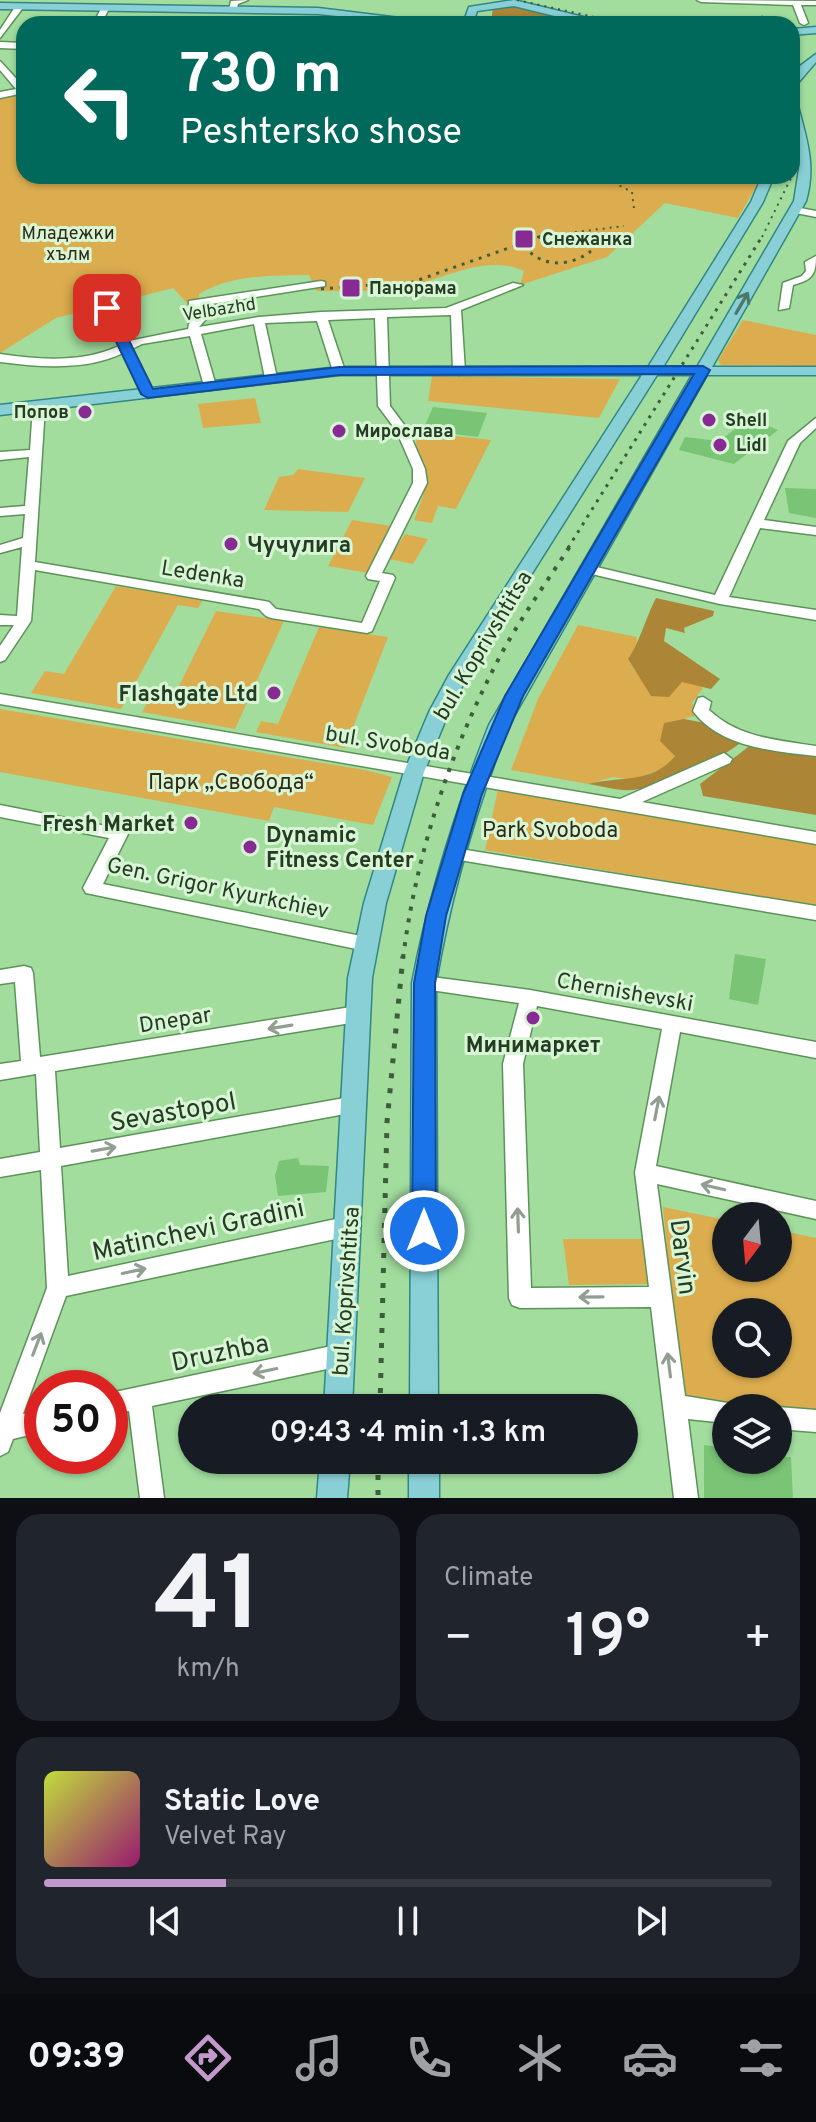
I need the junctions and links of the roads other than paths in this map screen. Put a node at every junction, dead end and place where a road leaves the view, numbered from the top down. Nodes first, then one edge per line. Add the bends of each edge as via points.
1 (244, 0) edge
2 (500, 0) edge
3 (701, 0) edge
4 (758, 1) edge
5 (796, 2) junction
6 (514, 3) junction
7 (816, 3) edge
8 (105, 9) junction
9 (0, 10) edge
10 (233, 10) junction
11 (17, 12) junction
12 (101, 16) edge
13 (320, 16) edge
14 (368, 16) edge
15 (471, 16) edge
16 (567, 16) edge
17 (804, 23) dead end
18 (0, 36) edge
19 (816, 57) edge
20 (0, 64) edge
21 (800, 71) edge
22 (16, 83) edge
23 (800, 136) edge
24 (765, 184) edge
25 (795, 210) junction
26 (816, 214) edge
27 (816, 259) edge
28 (321, 284) dead end
29 (517, 285) dead end
30 (107, 308) dead end
31 (783, 308) dead end
32 (448, 311) junction
33 (381, 313) junction
34 (321, 315) junction
35 (259, 320) junction
36 (195, 330) junction
37 (128, 348) junction
38 (3, 361) edge
39 (703, 370) junction
40 (339, 371) junction
41 (380, 371) junction
42 (459, 371) junction
43 (649, 372) junction
44 (813, 373) edge
45 (271, 378) junction
46 (210, 386) junction
47 (148, 394) junction
48 (39, 407) junction
49 (0, 410) edge
50 (816, 422) edge
51 (37, 453) junction
52 (0, 456) edge
53 (31, 510) junction
54 (0, 512) edge
55 (755, 523) junction
56 (816, 531) edge
57 (30, 540) junction
58 (0, 549) edge
59 (28, 565) junction
60 (588, 569) junction
61 (720, 600) junction
62 (816, 615) edge
63 (0, 620) edge
64 (24, 621) junction
65 (0, 657) edge
66 (0, 699) edge
67 (703, 702) dead end
68 (816, 751) edge
69 (724, 759) dead end
70 (414, 772) junction
71 (477, 781) junction
72 (620, 805) junction
73 (0, 811) edge
74 (816, 838) edge
75 (454, 854) junction
76 (816, 913) edge
77 (366, 944) junction
78 (0, 977) edge
79 (424, 983) junction
80 (530, 997) junction
81 (357, 1014) junction
82 (672, 1024) junction
83 (816, 1050) edge
84 (38, 1066) junction
85 (0, 1072) edge
86 (356, 1104) junction
87 (51, 1159) junction
88 (0, 1168) edge
89 (645, 1172) junction
90 (816, 1210) edge
91 (350, 1226) junction
92 (58, 1288) junction
93 (661, 1297) junction
94 (341, 1355) junction
95 (339, 1394) edge
96 (424, 1394) edge
97 (139, 1397) junction
98 (128, 1400) edge
99 (674, 1406) junction
100 (712, 1410) edge
101 (792, 1419) edge
102 (816, 1421) edge
103 (24, 1427) edge
104 (1, 1435) edge
105 (334, 1474) edge
106 (424, 1474) edge
107 (152, 1498) edge
108 (332, 1498) edge
109 (424, 1498) edge
110 (686, 1498) edge

1 - 10 street via 234,3
2 - 6 street
3 - 4 street
4 - 5 street
5 - 7 street
5 - 17 street
6 - 15 main road via 473,9
6 - 16 main road
8 - 9 main road
8 - 10 main road
8 - 11 main road
8 - 12 street
8 - 13 main road
9 - 11 main road
10 - 14 main road
11 - 18 street
19 - 21 main road
20 - 22 street
23 - 25 main road via 809,169
24 - 43 main road, bul. Koprivshtitsa
25 - 26 street
39 -> 25 main road
27 - 31 street via 806,278 788,283
28 - 36 street via 196,301 208,310 197,319
29 - 32 street, Velbazhd
30 - 37 street
32 - 33 street, Velbazhd
32 - 42 street via 457,312
33 - 34 street, Velbazhd
33 - 41 street
34 - 35 street, Velbazhd
34 - 40 street
35 - 36 street, Velbazhd
35 - 45 street
36 - 37 street, Velbazhd
36 - 46 street
37 - 38 street, Velbazhd via 105,357 40,364
37 - 47 street
39 - 43 main road
39 - 44 main road
39 - 60 main road
40 - 41 main road
40 - 45 main road
41 - 42 main road
41 - 59 street, Ledenka via 384,406 402,430 420,483 373,576 388,578 367,628
42 - 43 main road
43 - 70 main road, bul. Koprivshtitsa via 459,675
45 - 46 main road
46 - 47 main road
47 - 48 main road
48 - 49 main road
48 - 51 street
50 - 55 street via 794,441
51 - 52 street
51 - 53 street
53 - 54 street
53 - 57 street
55 - 56 street
55 - 61 street
57 - 58 street
57 - 59 street
59 - 64 street
60 - 61 street
60 - 71 main road via 514,696
61 - 62 street
63 - 64 street
64 - 65 street
66 - 70 street, bul. Svoboda
67 - 68 street via 701,711 722,732
69 - 72 street
70 - 71 street, bul. Svoboda
70 - 77 main road, bul. Koprivshtitsa
71 - 72 street, bul. Svoboda
71 - 75 main road
72 - 74 street, bul. Svoboda
73 - 77 street, Gen. Grigor Kyurkchiev via 120,834 92,888
75 - 76 street
75 - 79 main road
77 - 81 main road, bul. Koprivshtitsa
78 - 84 street via 24,973
79 - 80 street, Chernishevski
79 - 96 main road
80 - 82 street, Chernishevski
93 -> 80 street via 520,1298 513,1064
81 -> 84 street, Dnepar
81 - 86 main road, bul. Koprivshtitsa
82 - 83 street, Chernishevski
89 -> 82 street, Darvin
84 - 85 street, Dnepar
84 - 87 street
87 -> 86 street, Sevastopol
86 - 91 main road, bul. Koprivshtitsa
87 - 88 street, Sevastopol
87 - 92 street
90 -> 89 street
89 - 93 street, Darvin
92 -> 91 street, Matinchevi Gradini
91 - 94 main road, bul. Koprivshtitsa
104 -> 92 street
99 -> 93 street, Darvin
94 - 95 main road, bul. Koprivshtitsa
94 -> 97 street, Druzhba
97 - 98 street, Druzhba
97 - 107 street
99 - 100 street
99 - 110 street, Darvin
101 - 102 street
103 - 104 street
105 - 108 main road
106 - 109 main road

